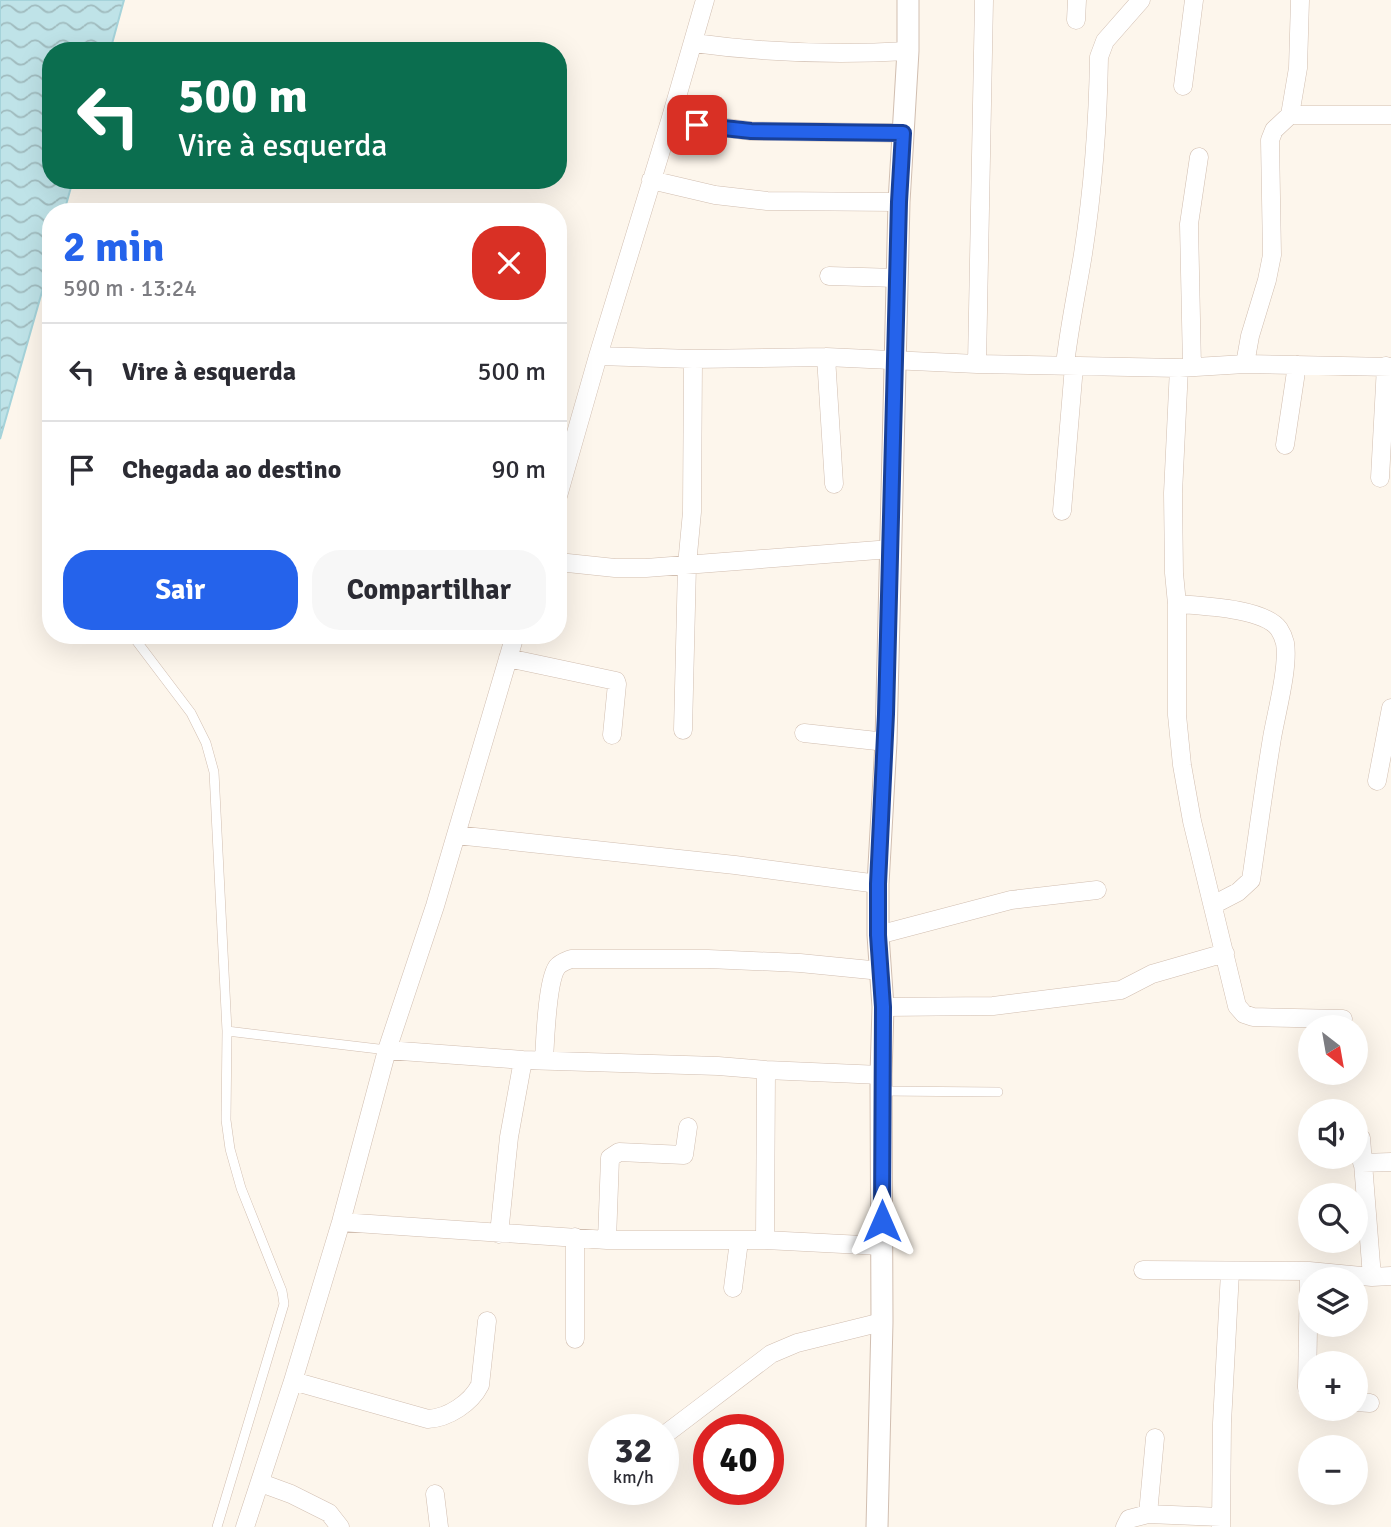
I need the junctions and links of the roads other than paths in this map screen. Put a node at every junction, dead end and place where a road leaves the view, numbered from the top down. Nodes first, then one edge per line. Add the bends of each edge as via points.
1 (705, 0) edge
2 (908, 0) edge
3 (984, 0) edge
4 (1077, 0) edge
5 (1141, 0) edge
6 (1194, 0) edge
7 (1300, 0) edge
8 (1076, 20) dead end
9 (694, 43) junction
10 (908, 51) junction
11 (1183, 86) dead end
12 (1290, 115) junction
13 (1391, 116) edge
14 (670, 121) junction
15 (903, 133) junction
16 (1199, 157) dead end
17 (651, 180) junction
18 (899, 202) junction
19 (829, 276) dead end
20 (897, 278) junction
21 (597, 356) junction
22 (826, 357) junction
23 (693, 359) junction
24 (894, 359) junction
25 (977, 364) junction
26 (1245, 364) junction
27 (1297, 365) junction
28 (1070, 366) junction
29 (1389, 366) edge
30 (1186, 368) junction
31 (1285, 445) dead end
32 (567, 464) edge
33 (1380, 478) dead end
34 (834, 484) dead end
35 (1062, 512) dead end
36 (891, 550) junction
37 (567, 563) edge
38 (687, 565) junction
39 (1177, 604) junction
40 (139, 644) edge
41 (513, 644) edge
42 (508, 659) junction
43 (1391, 708) edge
44 (683, 730) dead end
45 (804, 733) dead end
46 (612, 735) dead end
47 (886, 741) junction
48 (1377, 781) dead end
49 (456, 835) junction
50 (878, 884) junction
51 (1097, 890) dead end
52 (1213, 905) junction
53 (878, 935) junction
54 (1225, 953) junction
55 (881, 971) junction
56 (883, 1007) junction
57 (1298, 1018) edge
58 (227, 1031) junction
59 (387, 1050) junction
60 (523, 1060) junction
61 (544, 1061) junction
62 (766, 1070) junction
63 (881, 1083) junction
64 (998, 1093) dead end
65 (688, 1126) dead end
66 (1391, 1162) edge
67 (1368, 1163) edge
68 (1363, 1169) edge
69 (341, 1222) junction
70 (499, 1234) junction
71 (575, 1237) junction
72 (607, 1240) junction
73 (765, 1240) junction
74 (739, 1241) junction
75 (882, 1246) junction
76 (1143, 1270) dead end
77 (1298, 1271) edge
78 (1230, 1272) junction
79 (1391, 1276) edge
80 (1368, 1277) edge
81 (1372, 1277) junction
82 (733, 1288) dead end
83 (487, 1321) dead end
84 (882, 1322) junction
85 (575, 1339) dead end
86 (293, 1381) junction
87 (679, 1424) edge
88 (1155, 1438) dead end
89 (261, 1483) junction
90 (435, 1494) dead end
91 (1148, 1514) junction
92 (1221, 1522) edge
93 (217, 1527) edge
94 (245, 1527) edge
95 (340, 1527) edge
96 (439, 1527) edge
97 (877, 1527) edge
98 (1125, 1527) edge

1 - 9 street
2 - 10 street
3 - 25 street
4 - 8 street
5 - 28 street via 1105,41 1099,57 1093,164 1070,319
6 - 11 street
7 - 12 street via 1298,68
9 - 10 street via 811,54
9 - 14 street
10 - 15 street
12 - 13 street
12 - 26 street via 1270,140 1272,255
14 - 15 street via 751,131
14 - 17 street
15 - 18 street
16 - 30 street via 1189,224
17 - 18 street via 767,201
17 - 21 street
18 - 20 street
19 - 20 street
20 - 24 street
21 - 23 street
21 - 32 street
22 - 23 street
22 - 24 street
22 - 34 street
23 - 38 street
24 - 25 street
24 - 36 street
25 - 28 street
26 - 27 street
26 - 30 street
27 - 29 street
27 - 31 street
28 - 30 street
28 - 35 street
29 - 33 street
30 - 39 street via 1173,493
36 - 38 street
36 - 47 street
37 - 38 street via 615,568
38 - 44 street
39 - 52 street via 1182,765
39 - 52 street via 1261,617 1273,622 1285,644 1251,880
40 - 58 lane via 191,713 214,772
41 - 42 street
42 - 46 street via 615,681
42 - 49 street
43 - 48 street
45 - 47 street
47 - 50 street
49 - 50 street
49 - 59 street
50 - 53 street
51 - 53 street via 1011,900
52 - 54 street
53 - 55 street
54 - 56 street via 1152,974 1121,990 993,1006
54 - 57 street via 1237,1006 1244,1014
55 - 56 street
55 - 61 street via 708,958 571,959 554,973
56 - 63 street
58 - 59 lane
58 - 93 lane via 230,1149 284,1304
59 - 60 street
59 - 69 street
60 - 61 street
60 - 70 street
61 - 62 street
62 - 63 street
62 - 73 street
63 - 64 lane
63 - 75 street
65 - 72 street via 684,1154 619,1153 610,1158
66 - 67 street
68 - 81 street
69 - 70 street
69 - 86 street
70 - 71 street
71 - 72 street
71 - 85 street
72 - 74 street
73 - 74 street
73 - 75 street
74 - 82 street
75 - 84 street
76 - 78 street
77 - 78 street
78 - 92 street
79 - 81 street
80 - 81 street
83 - 86 street via 476,1394 436,1419
84 - 87 street via 771,1354
84 - 97 street
86 - 89 street
88 - 91 street
89 - 94 street
89 - 95 street via 329,1513
90 - 96 street
91 - 92 street
91 - 98 street via 1129,1519

